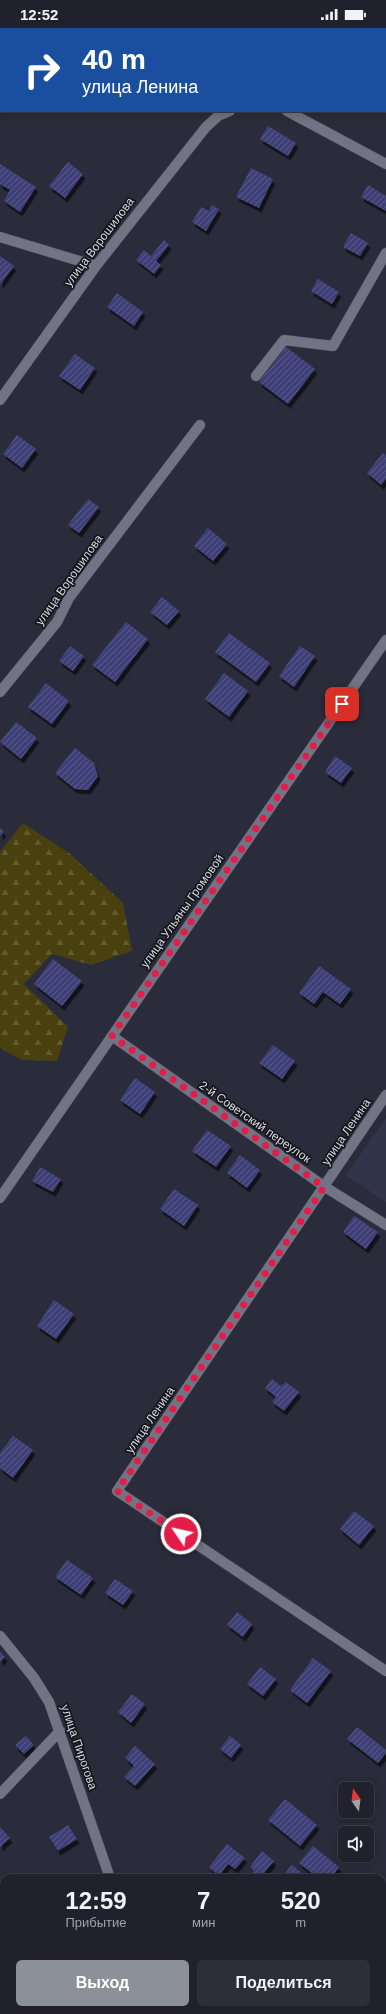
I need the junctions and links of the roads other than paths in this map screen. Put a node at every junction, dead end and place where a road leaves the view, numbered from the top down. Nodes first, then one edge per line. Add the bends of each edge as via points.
1 (289, 112) edge
2 (216, 114) edge
3 (386, 164) edge
4 (0, 237) edge
5 (386, 253) edge
6 (96, 266) junction
7 (256, 376) dead end
8 (0, 400) edge
9 (200, 425) dead end
10 (386, 640) edge
11 (0, 692) edge
12 (112, 1036) junction
13 (386, 1095) edge
14 (324, 1187) junction
15 (0, 1198) edge
16 (386, 1225) edge
17 (0, 1636) edge
18 (386, 1671) edge
19 (60, 1731) junction
20 (0, 1794) edge
21 (108, 1874) edge

1 - 3 street
2 - 6 street, улица Ворошилова
4 - 6 street
5 - 7 street via 333,346 284,340
6 - 8 street, улица Ворошилова
9 - 11 street, улица Ворошилова via 69,598 57,622
10 - 12 street, улица Ульяны Громовой
12 - 14 street, 2-й Советский переулок
12 - 15 street, улица Ульяны Громовой
13 - 14 street, улица Ленина
14 - 16 street, 2-й Советский переулок
14 - 18 street, улица Ленина via 117,1491
17 - 19 street, улица Пирогова via 34,1678 49,1702
19 - 20 street
19 - 21 street, улица Пирогова

